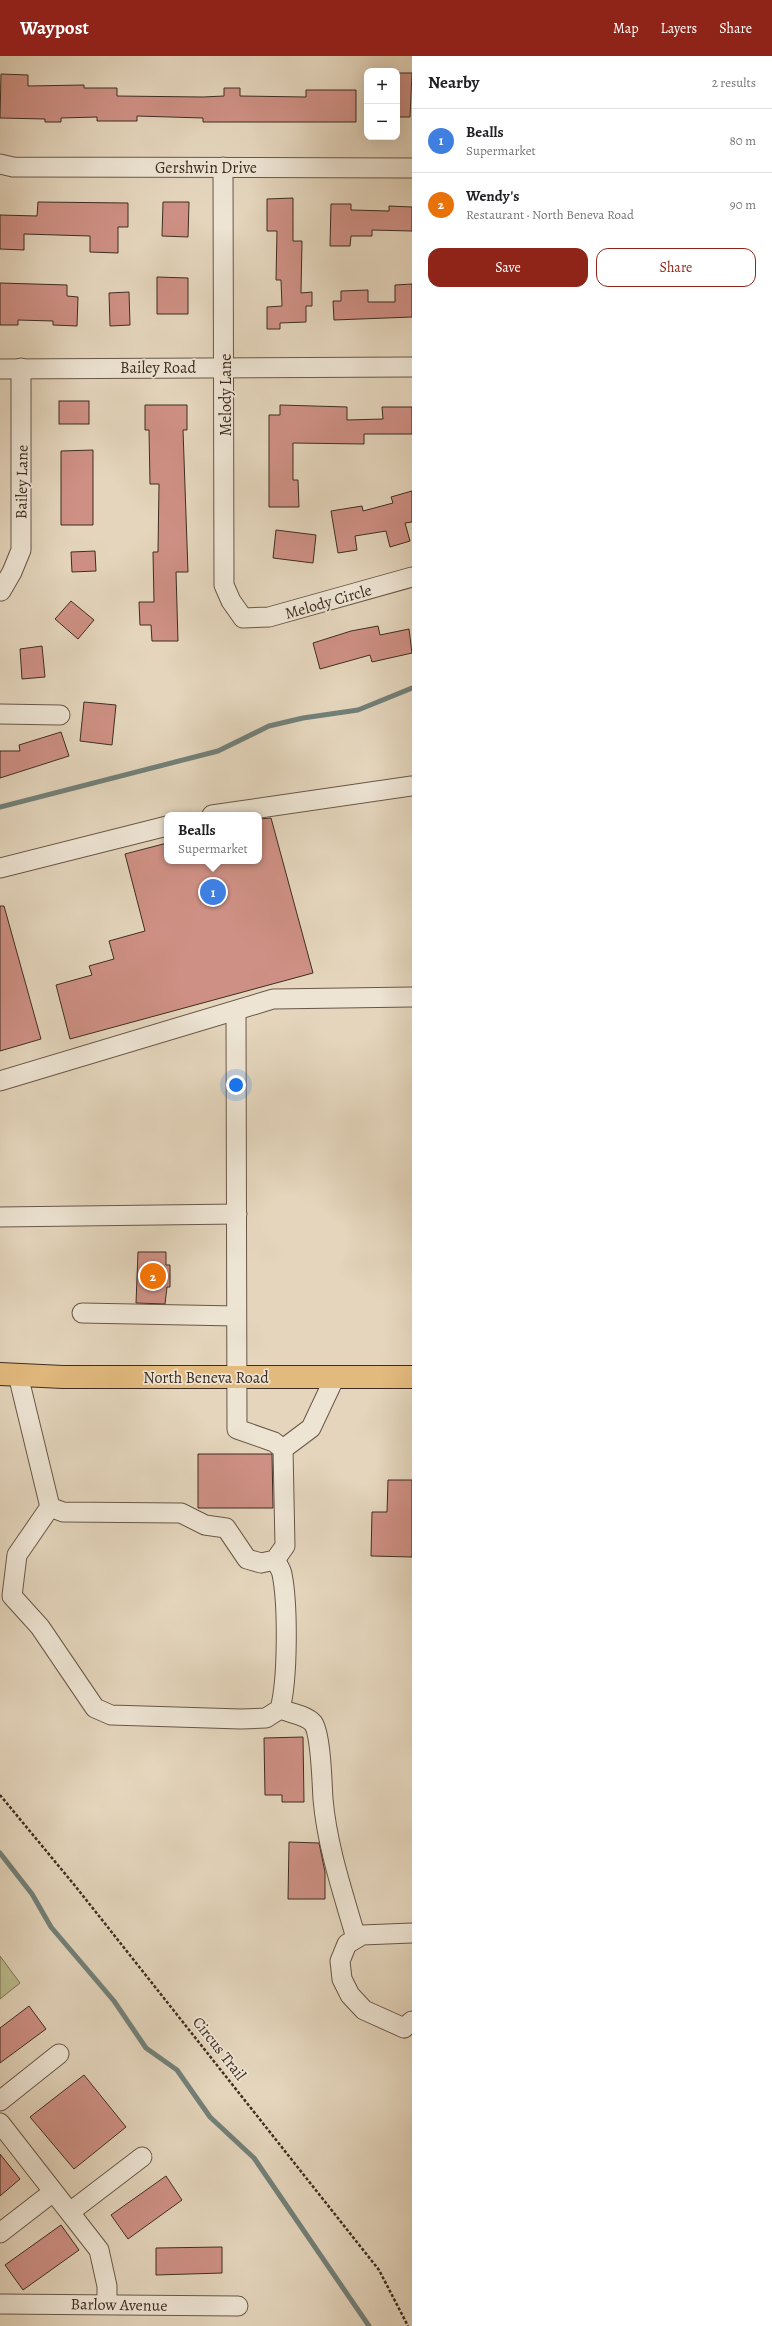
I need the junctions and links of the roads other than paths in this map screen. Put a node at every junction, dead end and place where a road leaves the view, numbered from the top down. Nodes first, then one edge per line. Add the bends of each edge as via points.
1 (0, 164) edge
2 (223, 167) junction
3 (412, 168) edge
4 (225, 367) junction
5 (412, 367) edge
6 (21, 368) junction
7 (0, 369) edge
8 (412, 577) edge
9 (1, 591) dead end
10 (243, 618) joint
11 (0, 714) edge
12 (60, 715) dead end
13 (412, 786) edge
14 (233, 812) edge
15 (164, 827) edge
16 (0, 868) edge
17 (412, 997) edge
18 (236, 1012) junction
19 (0, 1082) edge
20 (237, 1214) junction
21 (0, 1217) edge
22 (82, 1313) dead end
23 (236, 1316) junction
24 (9, 1375) edge
25 (335, 1377) junction
26 (412, 1377) edge
27 (236, 1378) junction
28 (283, 1449) junction
29 (50, 1507) junction
30 (275, 1560) junction
31 (280, 1709) junction
32 (412, 1933) edge
33 (356, 1938) junction
34 (412, 2022) edge
35 (59, 2054) dead end
36 (0, 2101) edge
37 (0, 2123) edge
38 (142, 2157) dead end
39 (53, 2192) junction
40 (70, 2212) junction
41 (0, 2233) edge
42 (0, 2304) edge
43 (107, 2304) junction
44 (238, 2306) dead end

1 - 2 street, Gershwin Drive via 13,167
2 - 3 street, Gershwin Drive
2 - 4 street, Melody Lane
4 - 5 street, Bailey Road
4 - 6 street, Bailey Road
4 - 10 street, Melody Lane via 224,585
6 - 7 street, Bailey Road
6 - 9 street, Bailey Lane via 21,550
8 - 10 street, Melody Circle via 269,618
11 - 12 street
13 - 14 street
15 - 16 street
17 - 18 street via 273,999
18 - 19 street
18 - 20 street
20 - 21 street
20 - 23 street
22 - 23 street
23 - 27 street
24 - 27 main road, North Beneva Road
24 - 29 street
25 - 26 main road, North Beneva Road
25 - 27 main road, North Beneva Road
25 - 28 street via 311,1428
27 - 28 street via 237,1429 274,1442
28 - 30 street via 285,1546
29 - 30 street via 63,1512 181,1513 206,1525 226,1528 247,1559 261,1564
29 - 31 street via 17,1555 12,1596 40,1627 95,1708 111,1715 241,1719 266,1718
30 - 31 street via 282,1572 285,1612 283,1696
31 - 33 street via 309,1719 314,1725 319,1751 324,1814
32 - 33 street via 362,1935
33 - 34 street via 347,1944 340,1961 342,1979 350,1995 364,2010 404,2028
35 - 36 street
37 - 39 street
38 - 40 street
39 - 40 street
39 - 41 street
40 - 43 street via 99,2250 108,2286
42 - 43 street, Barlow Avenue
43 - 44 street, Barlow Avenue

